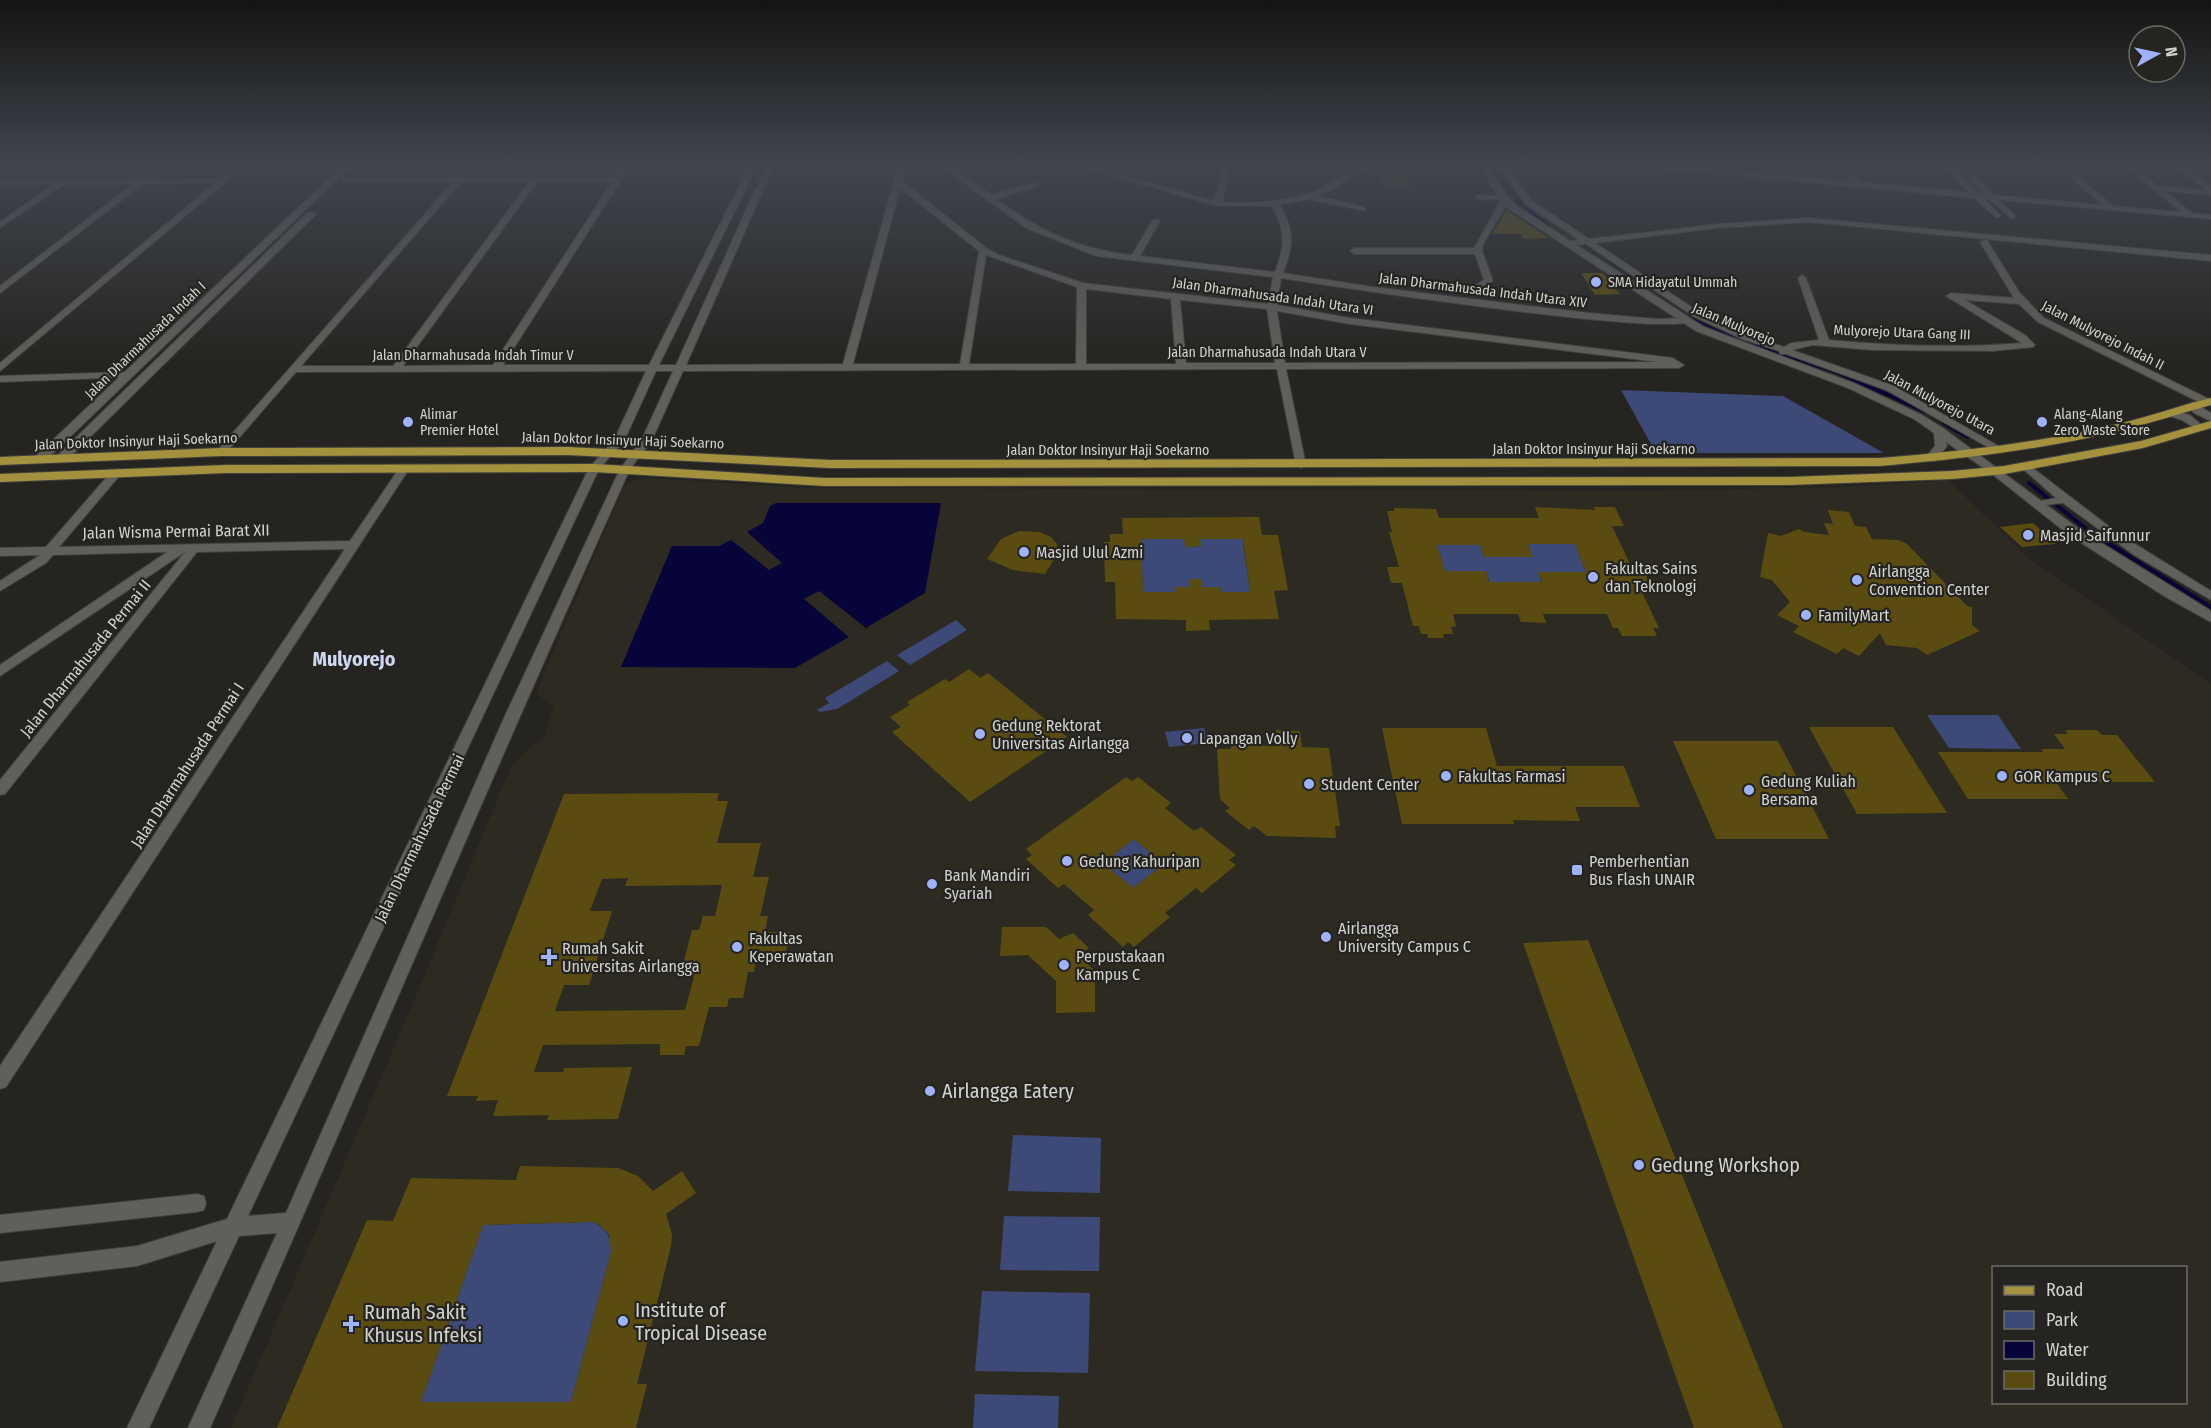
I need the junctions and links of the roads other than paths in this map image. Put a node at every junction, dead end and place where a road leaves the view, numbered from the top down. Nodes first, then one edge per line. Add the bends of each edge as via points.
1 (75, 233) edge
2 (161, 233) edge
3 (277, 233) edge
4 (292, 233) edge
5 (413, 233) edge
6 (496, 233) edge
7 (583, 233) edge
8 (720, 233) edge
9 (740, 233) edge
10 (884, 233) edge
11 (962, 233) edge
12 (1041, 233) edge
13 (1149, 233) edge
14 (1286, 233) edge
15 (1485, 233) edge
16 (1561, 233) edge
17 (1566, 233) edge
18 (1664, 233) edge
19 (1726, 233) joint
20 (1731, 233) edge
21 (1889, 233) edge
22 (1946, 233) edge
23 (1984, 242) junction
24 (1579, 243) junction
25 (983, 249) junction
26 (1353, 250) dead end
27 (1478, 251) junction
28 (1135, 258) junction
29 (2211, 258) edge
30 (2211, 264) edge
31 (1278, 274) junction
32 (231, 276) junction
33 (248, 276) junction
34 (1802, 278) dead end
35 (1082, 286) junction
36 (1478, 286) dead end
37 (0, 290) edge
38 (1175, 296) junction
39 (2020, 301) junction
40 (1272, 307) junction
41 (1686, 321) junction
42 (1825, 343) junction
43 (1782, 355) junction
44 (1674, 361) joint
45 (1181, 365) junction
46 (1081, 366) junction
47 (1281, 366) junction
48 (652, 367) junction
49 (681, 367) junction
50 (847, 367) junction
51 (964, 367) junction
52 (0, 368) edge
53 (396, 368) junction
54 (496, 368) junction
55 (294, 369) junction
56 (128, 375) junction
57 (0, 379) edge
58 (1857, 382) junction
59 (2209, 401) edge
60 (2193, 405) junction
61 (2170, 413) junction
62 (2211, 417) edge
63 (2211, 424) edge
64 (2199, 428) junction
65 (1939, 430) junction
66 (1983, 450) junction
67 (221, 452) junction
68 (240, 452) junction
69 (608, 452) junction
70 (638, 453) junction
71 (62, 458) junction
72 (1931, 458) junction
73 (40, 459) junction
74 (0, 460) edge
75 (1301, 465) junction
76 (2022, 466) junction
77 (594, 468) junction
78 (226, 469) junction
79 (404, 469) junction
80 (625, 469) junction
81 (2000, 470) junction
82 (116, 473) junction
83 (0, 478) edge
84 (2062, 501) junction
85 (2042, 503) junction
86 (354, 545) junction
87 (189, 547) junction
88 (51, 550) junction
89 (0, 552) edge
90 (0, 587) edge
91 (2211, 596) edge
92 (2203, 606) edge
93 (2211, 617) edge
94 (0, 671) edge
95 (1, 788) edge
96 (9, 1055) edge
97 (0, 1081) edge
98 (197, 1203) dead end
99 (292, 1222) junction
100 (0, 1224) edge
101 (233, 1227) junction
102 (0, 1272) edge
103 (138, 1428) edge
104 (199, 1428) edge

1 - 37 street
2 - 52 street
3 - 32 main road, Jalan Dharmahusada Indah I
4 - 33 main road, Jalan Dharmahusada Indah I
5 - 55 street
6 - 53 street
7 - 54 street
8 - 48 street
9 - 49 street
10 - 50 street
11 - 25 street, Jalan Dharmahusada Indah Utara VI
12 - 28 street, Jalan Dharmahusada Indah Utara XIV via 1093,252
13 - 28 street
14 - 31 street via 1285,261
15 - 27 street
16 - 24 main road, Jalan Mulyorejo
17 - 24 street
18 - 24 street
19 - 20 street
19 - 24 street
21 - 23 street
22 - 29 street
23 - 30 street
23 - 39 street, Jalan Mulyorejo Indah II
24 - 41 main road, Jalan Mulyorejo
24 - 43 street via 1696,314
25 - 35 street, Jalan Dharmahusada Indah Utara VI
25 - 51 street
26 - 27 street
27 - 36 street via 1490,281
28 - 31 street, Jalan Dharmahusada Indah Utara XIV
31 - 40 street
31 - 41 street, Jalan Dharmahusada Indah Utara XIV via 1579,315 1650,322
32 - 33 main road
32 - 56 main road, Jalan Dharmahusada Indah I
33 - 71 main road, Jalan Dharmahusada Indah I
34 - 42 street
35 - 38 street, Jalan Dharmahusada Indah Utara VI
35 - 46 street
38 - 40 street, Jalan Dharmahusada Indah Utara VI
38 - 45 street
39 - 42 street, Mulyorejo Utara Gang III via 1951,296 2030,345 1872,347
39 - 59 street, Jalan Mulyorejo Indah II via 2041,320
40 - 44 street, Jalan Dharmahusada Indah Utara VI via 1350,321
40 - 47 street
41 - 43 main road, Jalan Mulyorejo
42 - 43 street, Mulyorejo Utara Gang III via 1799,343
43 - 58 main road, Jalan Mulyorejo
44 - 47 street, Jalan Dharmahusada Indah Utara V via 1679,365
45 - 46 street, Jalan Dharmahusada Indah Utara V
45 - 47 street, Jalan Dharmahusada Indah Utara V
46 - 51 street, Jalan Dharmahusada Indah Utara V
47 - 75 street
48 - 49 street, Jalan Dharmahusada Indah Timur V
48 - 54 street, Jalan Dharmahusada Indah Timur V
48 - 69 street via 619,441
49 - 50 street, Jalan Dharmahusada Indah Utara V
49 - 70 street
50 - 51 street, Jalan Dharmahusada Indah Utara V
53 - 54 street, Jalan Dharmahusada Indah Timur V
53 - 55 street, Jalan Dharmahusada Indah Timur V
55 - 67 street
56 - 57 street
56 - 73 main road, Jalan Dharmahusada Indah I
58 - 65 main road, Jalan Mulyorejo
58 - 66 street, Jalan Mulyorejo Utara via 1899,393
59 - 60 main road, Jalan Doktor Insinyur Haji Soekarno
60 - 61 main road, Jalan Doktor Insinyur Haji Soekarno
60 - 62 main road
61 - 64 main road via 2194,420
61 - 66 main road, Jalan Doktor Insinyur Haji Soekarno via 2068,438
63 - 64 main road, Jalan Doktor Insinyur Haji Soekarno
64 - 76 main road, Jalan Doktor Insinyur Haji Soekarno via 2143,444
65 - 66 main road, Jalan Mulyorejo
65 - 72 main road via 1941,446
66 - 72 main road, Jalan Doktor Insinyur Haji Soekarno
66 - 81 main road, Jalan Mulyorejo
67 - 68 main road, Jalan Doktor Insinyur Haji Soekarno
67 - 71 main road, Jalan Doktor Insinyur Haji Soekarno
68 - 69 main road, Jalan Doktor Insinyur Haji Soekarno
68 - 78 main road via 238,460
69 - 70 main road, Jalan Doktor Insinyur Haji Soekarno
69 - 77 street, Jalan Dharmahusada Permai
70 - 75 main road, Jalan Doktor Insinyur Haji Soekarno via 830,464
70 - 80 street, Jalan Dharmahusada Permai
71 - 73 main road, Jalan Doktor Insinyur Haji Soekarno
72 - 75 main road, Jalan Doktor Insinyur Haji Soekarno via 1741,464
73 - 74 main road, Jalan Doktor Insinyur Haji Soekarno
76 - 81 main road, Jalan Doktor Insinyur Haji Soekarno
76 - 84 street
77 - 79 main road, Jalan Doktor Insinyur Haji Soekarno
77 - 80 main road, Jalan Doktor Insinyur Haji Soekarno
77 - 101 street, Jalan Dharmahusada Permai
78 - 79 main road, Jalan Doktor Insinyur Haji Soekarno
78 - 82 main road, Jalan Doktor Insinyur Haji Soekarno
79 - 86 street, Jalan Dharmahusada Permai I
80 - 81 main road, Jalan Doktor Insinyur Haji Soekarno via 772,480 974,483 1789,481
80 - 99 street, Jalan Dharmahusada Permai via 511,718
81 - 85 main road, Jalan Mulyorejo
82 - 83 main road, Jalan Doktor Insinyur Haji Soekarno
82 - 88 street
84 - 85 street
84 - 91 street via 2160,568
85 - 92 main road, Jalan Mulyorejo via 2074,532
86 - 87 street, Jalan Wisma Permai Barat XII
86 - 96 street, Jalan Dharmahusada Permai I
87 - 88 street, Jalan Wisma Permai Barat XII
87 - 94 street
87 - 95 street, Jalan Dharmahusada Permai II
88 - 89 street, Jalan Wisma Permai Barat XII
88 - 90 street
92 - 93 main road, Jalan Mulyorejo
96 - 97 street, Jalan Dharmahusada Permai I
98 - 100 street
99 - 101 street
99 - 104 street, Jalan Dharmahusada Permai
101 - 102 street via 137,1256
101 - 103 street, Jalan Dharmahusada Permai

